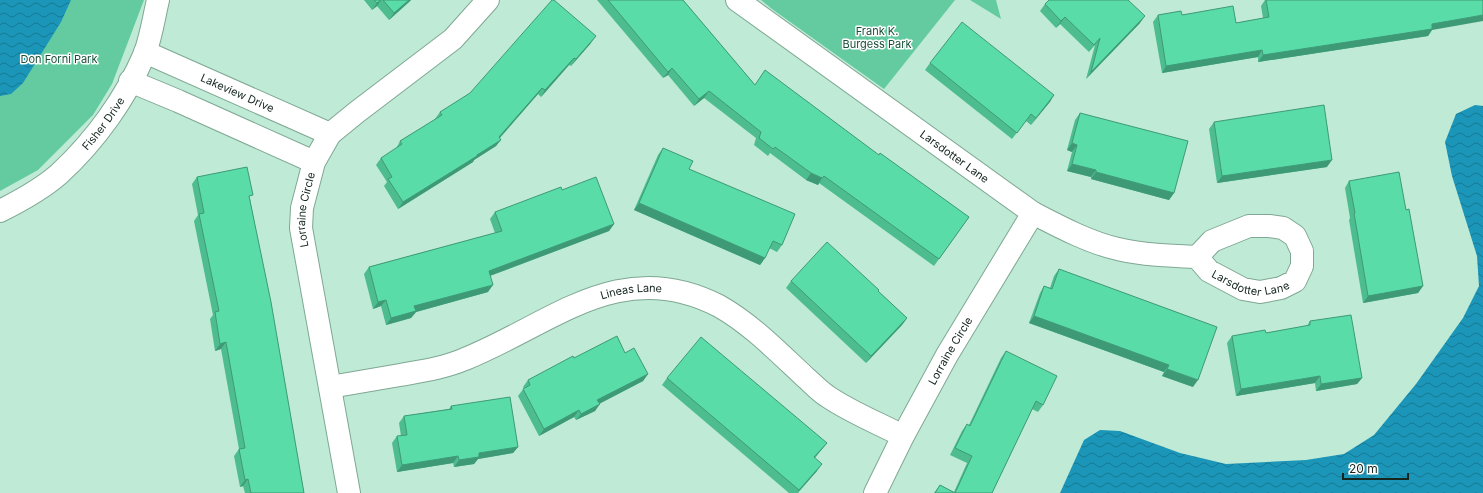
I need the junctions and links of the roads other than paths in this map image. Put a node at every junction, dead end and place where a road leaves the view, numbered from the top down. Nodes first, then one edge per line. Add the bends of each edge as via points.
1 (158, 0) edge
2 (488, 0) edge
3 (737, 0) edge
4 (145, 52) junction
5 (130, 81) junction
6 (330, 134) junction
7 (314, 162) junction
8 (0, 211) edge
9 (1033, 213) junction
10 (1197, 257) dead end
11 (330, 387) junction
12 (903, 436) junction
13 (349, 493) edge
14 (875, 493) edge

1 - 4 street, Fisher Drive
2 - 6 street, Lorraine Circle via 453,39
3 - 9 street, Larsdotter Lane
4 - 5 street, Fisher Drive
4 - 6 street, Lakeview Drive
5 - 7 street
5 - 8 street, Fisher Drive via 100,129 80,153 35,191
6 - 7 street, Lorraine Circle
7 - 11 street, Lorraine Circle via 302,208 301,228
9 - 10 street, Larsdotter Lane via 1078,235 1117,249
9 - 12 street, Lorraine Circle via 947,355
11 - 12 street, Lineas Lane via 438,368 489,348 574,305 616,291 662,288 718,306 744,322 826,396
11 - 13 street, Lorraine Circle
12 - 14 street, Lorraine Circle

